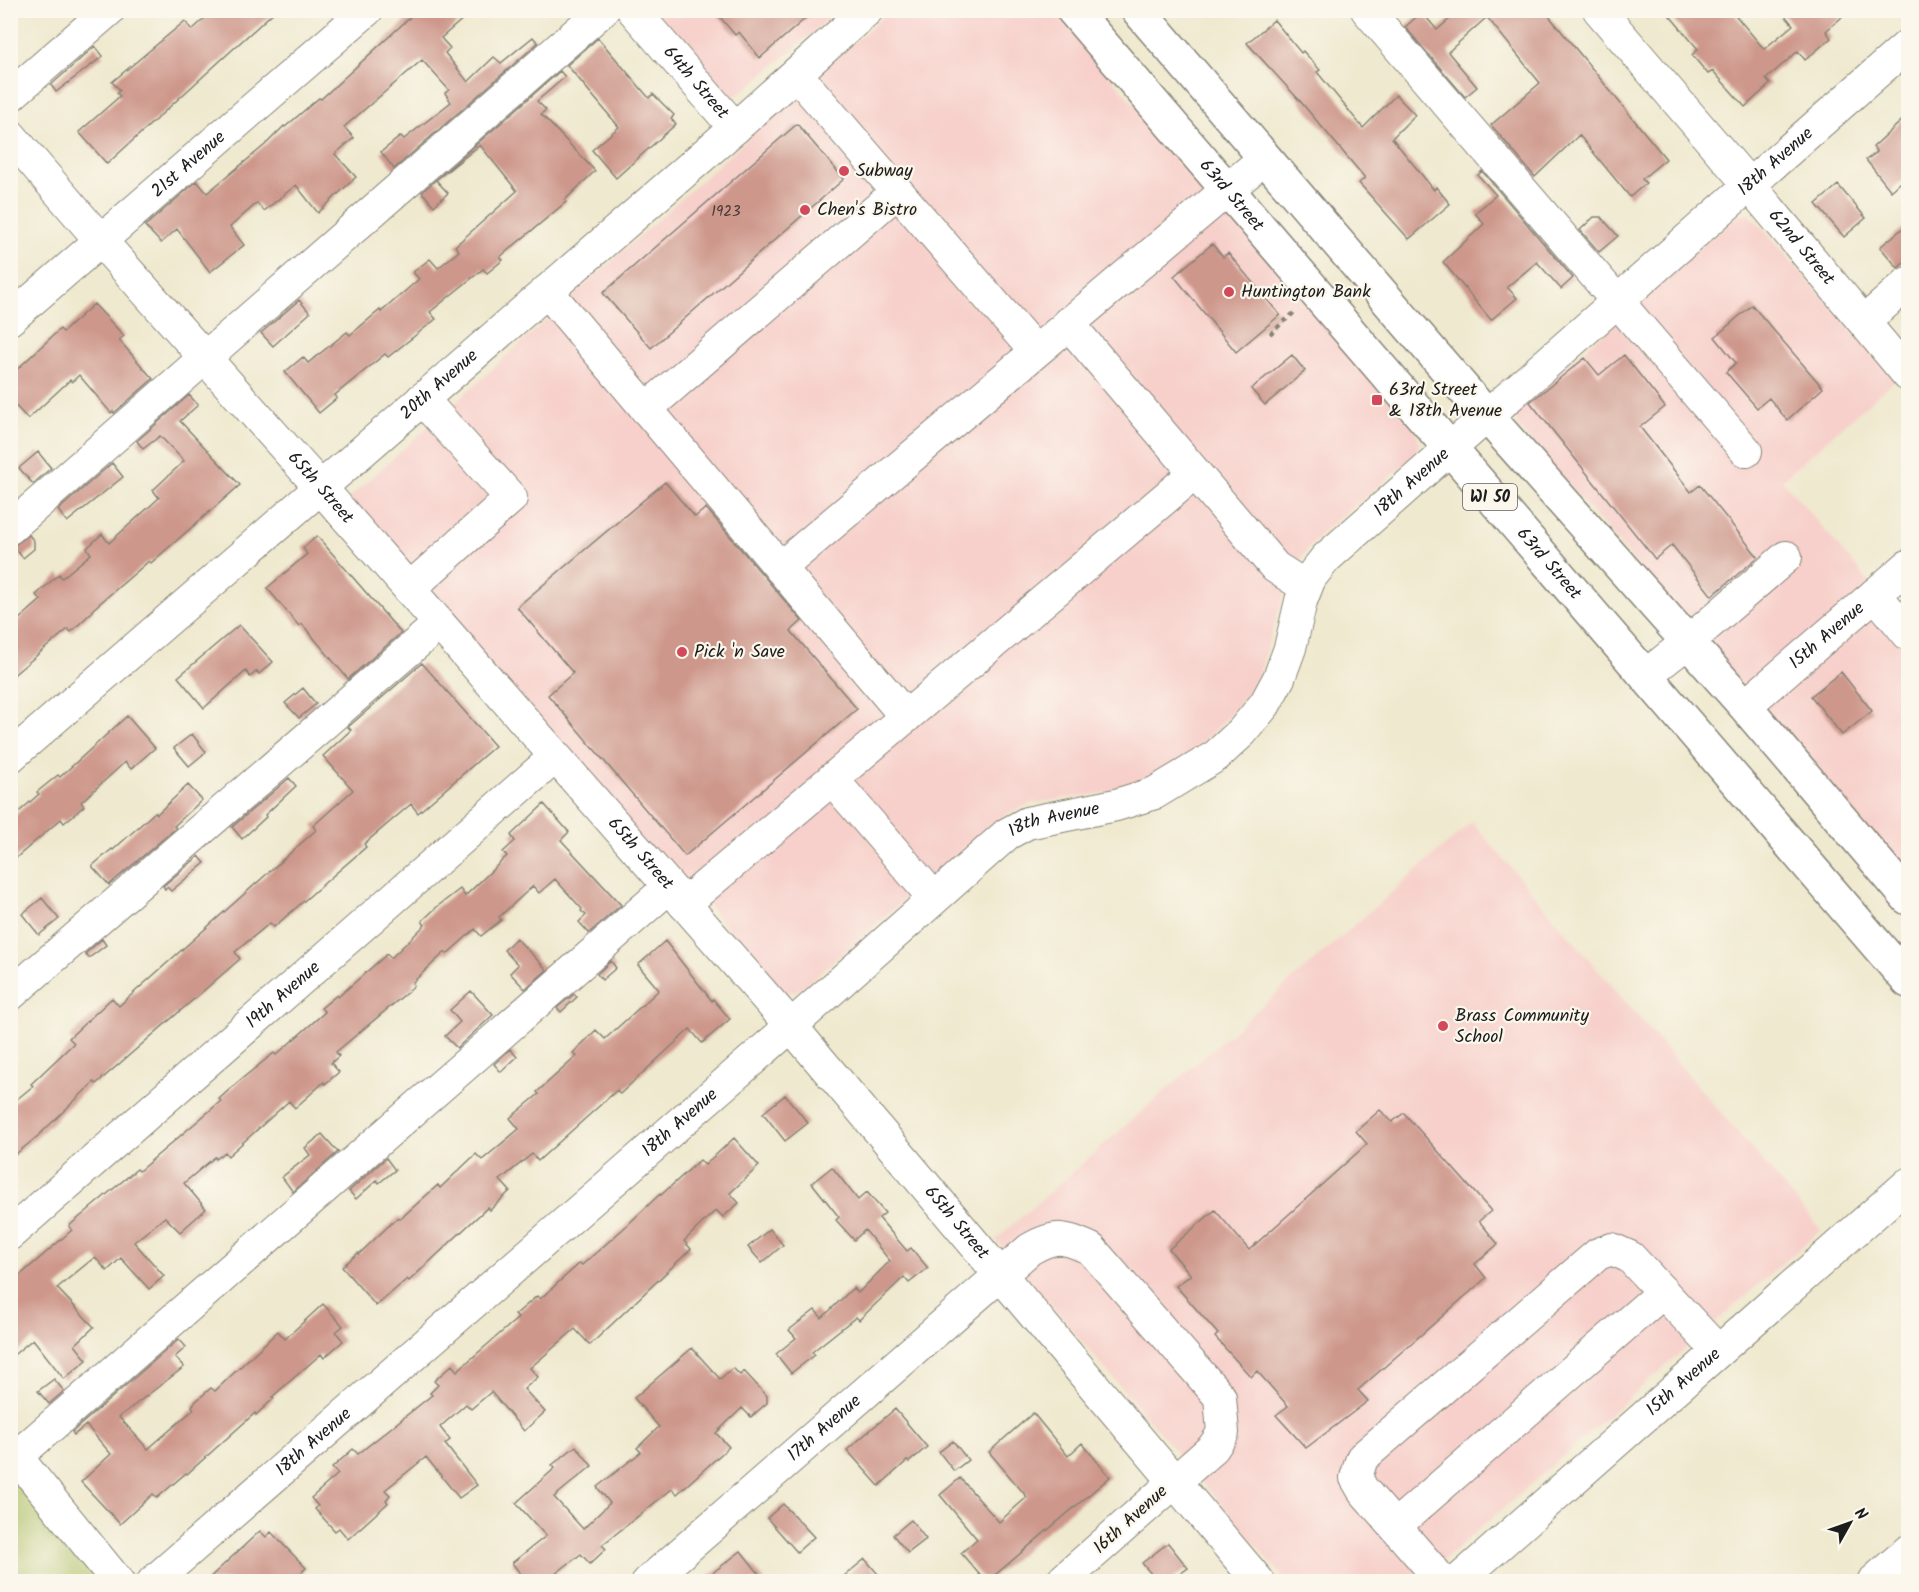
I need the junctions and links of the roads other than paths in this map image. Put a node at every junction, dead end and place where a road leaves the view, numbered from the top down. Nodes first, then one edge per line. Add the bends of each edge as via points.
1 (109, 10) edge
2 (367, 10) edge
3 (603, 10) edge
4 (633, 10) edge
5 (867, 10) edge
6 (1073, 10) edge
7 (1138, 10) edge
8 (1367, 10) edge
9 (1599, 10) edge
10 (1908, 45) edge
11 (796, 74) junction
12 (10, 96) edge
13 (735, 128) junction
14 (10, 135) edge
15 (1265, 158) junction
16 (1750, 186) junction
17 (1226, 191) junction
18 (897, 192) junction
19 (101, 241) junction
20 (1908, 283) edge
21 (546, 291) junction
22 (1617, 301) junction
23 (10, 320) edge
24 (1864, 322) junction
25 (1068, 323) junction
26 (1035, 351) junction
27 (206, 358) junction
28 (1908, 375) edge
29 (422, 399) junction
30 (646, 409) junction
31 (1486, 415) junction
32 (1448, 449) junction
33 (1746, 451) dead end
34 (1195, 473) junction
35 (320, 487) junction
36 (10, 528) edge
37 (1786, 557) dead end
38 (1908, 566) edge
39 (780, 568) junction
40 (1306, 587) junction
41 (409, 590) junction
42 (1875, 594) junction
43 (440, 624) junction
44 (1908, 634) edge
45 (1688, 642) junction
46 (1646, 675) junction
47 (1745, 705) junction
48 (906, 717) junction
49 (10, 757) edge
50 (555, 757) junction
51 (832, 779) junction
52 (1904, 883) edge
53 (677, 896) junction
54 (934, 898) junction
55 (1908, 981) edge
56 (10, 995) edge
57 (791, 1026) junction
58 (1908, 1184) edge
59 (10, 1234) edge
60 (1000, 1274) junction
61 (1664, 1292) junction
62 (1718, 1351) junction
63 (14, 1453) edge
64 (1174, 1482) junction
65 (1395, 1526) junction
66 (1908, 1551) edge
67 (118, 1581) edge
68 (153, 1581) edge
69 (648, 1581) edge
70 (1061, 1581) edge
71 (1258, 1581) edge
72 (1443, 1581) edge
73 (1457, 1581) edge
74 (1873, 1581) edge

1 - 12 street
2 - 19 street, 21st Avenue
3 - 27 street
4 - 13 street, 64th Street
5 - 11 street, 20th Avenue
6 - 17 main road, 63rd Street / WI 50
7 - 15 main road, WI 50
8 - 22 street
9 - 16 street, 62nd Street
10 - 16 street, 18th Avenue
11 - 13 street, 20th Avenue
11 - 18 street
13 - 21 street, 20th Avenue
14 - 19 street, 65th Street
15 - 17 street
15 - 31 main road, WI 50
16 - 22 street, 18th Avenue
16 - 24 street, 62nd Street
17 - 25 street
17 - 32 main road, 63rd Street / WI 50
18 - 26 street
18 - 30 street
19 - 23 street, 21st Avenue
19 - 27 street, 65th Street
20 - 24 street
21 - 29 street, 20th Avenue
21 - 30 street
22 - 31 street, 18th Avenue
22 - 33 street
24 - 28 street, 62nd Street
25 - 26 street
25 - 34 street
26 - 39 street
27 - 35 street, 65th Street
27 - 36 street
29 - 35 street, 20th Avenue
29 - 41 street via 511,498
30 - 39 street
31 - 32 street, 18th Avenue
31 - 45 main road, WI 50
32 - 40 street, 18th Avenue via 1326,558
32 - 46 main road, 63rd Street / WI 50
34 - 40 street via 1275,567
34 - 48 street
35 - 41 street, 65th Street
35 - 49 street, 20th Avenue
37 - 45 street
38 - 42 street, 15th Avenue
39 - 48 street
40 - 54 street, 18th Avenue via 1290,648 1270,696 1242,732 1216,756 1155,793 1027,823 1007,834
41 - 43 street, 65th Street
42 - 44 street
42 - 47 street, 15th Avenue
43 - 50 street, 65th Street
43 - 56 street
45 - 46 street
45 - 47 main road, WI 50
46 - 55 main road, 63rd Street / WI 50
47 - 52 main road, WI 50
48 - 51 street
50 - 53 street, 65th Street
50 - 59 street, 19th Avenue
51 - 53 street
51 - 54 street
53 - 57 street, 65th Street
53 - 63 street
54 - 57 street, 18th Avenue
57 - 60 street, 65th Street
57 - 68 street, 18th Avenue
58 - 62 street, 15th Avenue
60 - 64 street, 65th Street
60 - 64 street, 17th Avenue via 1048,1239 1068,1239 1091,1249 1220,1397 1223,1434 1213,1448
60 - 69 street, 17th Avenue
61 - 62 street
61 - 65 street
61 - 65 street via 1630,1257 1612,1249 1598,1254 1370,1451 1362,1458 1356,1478
62 - 73 street, 15th Avenue
63 - 67 street
64 - 70 street, 16th Avenue
64 - 71 street, 65th Street
65 - 72 street
66 - 74 street

